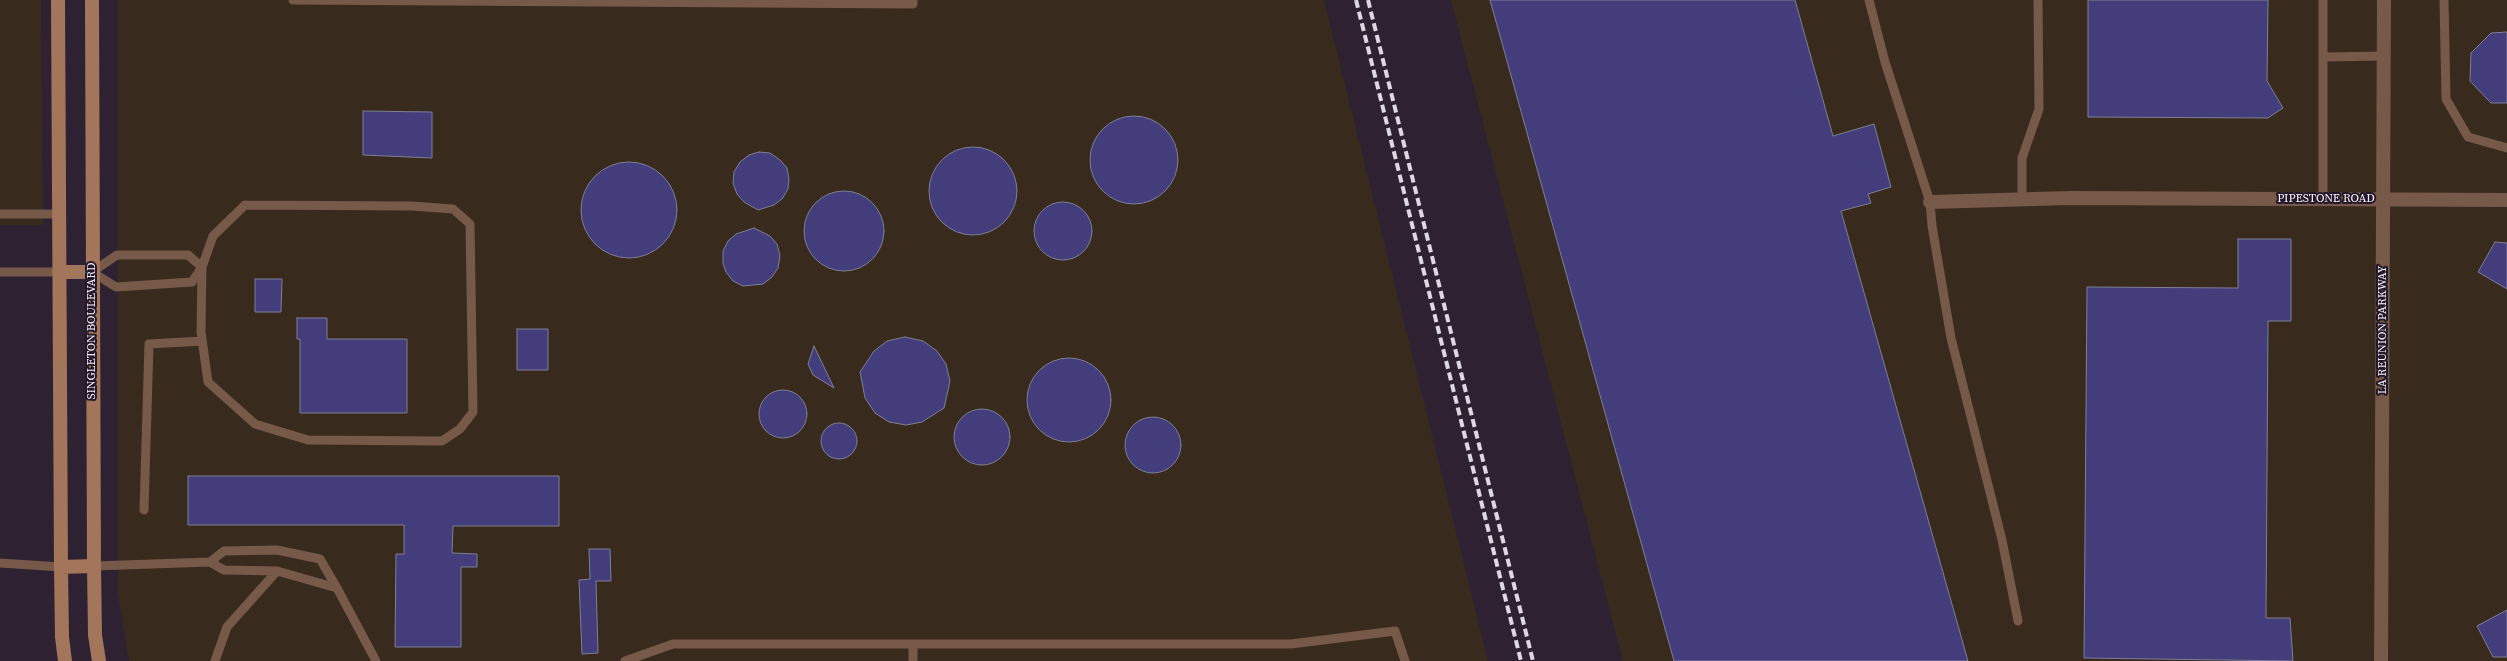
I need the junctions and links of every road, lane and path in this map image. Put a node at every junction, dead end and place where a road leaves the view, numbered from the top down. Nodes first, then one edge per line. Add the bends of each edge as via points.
1 (58, 0) edge
2 (92, 0) edge
3 (293, 0) edge
4 (913, 0) edge
5 (1869, 0) edge
6 (2038, 0) edge
7 (2323, 0) edge
8 (2384, 0) edge
9 (2444, 0) edge
10 (493, 1) edge
11 (2384, 56) junction
12 (2323, 57) junction
13 (2507, 148) edge
14 (2323, 199) junction
15 (2383, 199) junction
16 (2022, 200) junction
17 (2507, 200) edge
18 (1930, 202) junction
19 (0, 214) edge
20 (59, 214) junction
21 (202, 268) junction
22 (0, 272) edge
23 (59, 272) junction
24 (92, 272) junction
25 (202, 341) junction
26 (144, 510) dead end
27 (210, 562) junction
28 (0, 563) edge
29 (94, 566) junction
30 (61, 567) junction
31 (277, 571) junction
32 (337, 588) junction
33 (2018, 621) dead end
34 (913, 644) junction
35 (65, 661) edge
36 (99, 661) edge
37 (215, 661) edge
38 (376, 661) edge
39 (625, 661) edge
40 (913, 661) edge
41 (1405, 661) edge
42 (2381, 661) edge

1 - 20 main road
2 - 24 main road, SINGLETON BOULEVARD
3 - 10 lane
4 - 10 lane via 913,4
5 - 18 lane via 1885,62
6 - 16 lane via 2039,109 2022,158
7 - 12 lane
8 - 11 street, LA REUNION PARKWAY
9 - 13 lane via 2446,99 2468,137
11 - 12 lane
11 - 15 street, LA REUNION PARKWAY
12 - 14 lane
14 - 15 street, PIPESTONE ROAD
14 - 16 street, PIPESTONE ROAD
15 - 17 street, PIPESTONE ROAD
15 - 42 street, LA REUNION PARKWAY
16 - 18 street, PIPESTONE ROAD
18 - 33 lane via 1951,338 2002,540
19 - 20 lane
20 - 23 main road
21 - 24 lane via 188,255 117,255
21 - 24 lane via 192,282 116,287
21 - 25 lane
21 - 25 lane via 214,236 245,205 412,206 453,210 470,224 473,412 460,429 442,441 308,440 255,424 208,382
22 - 23 lane
23 - 24 main road
23 - 30 main road
24 - 29 main road, SINGLETON BOULEVARD
25 - 26 lane via 149,344
27 - 29 lane
27 - 31 lane via 224,570
27 - 32 lane via 224,551 277,550 320,559
28 - 30 lane
29 - 30 main road
29 - 36 main road, SINGLETON BOULEVARD via 95,635
30 - 35 main road
31 - 32 lane
31 - 37 lane via 227,627
32 - 38 lane
34 - 39 lane via 673,644
34 - 40 lane
34 - 41 lane via 1291,644 1395,631

